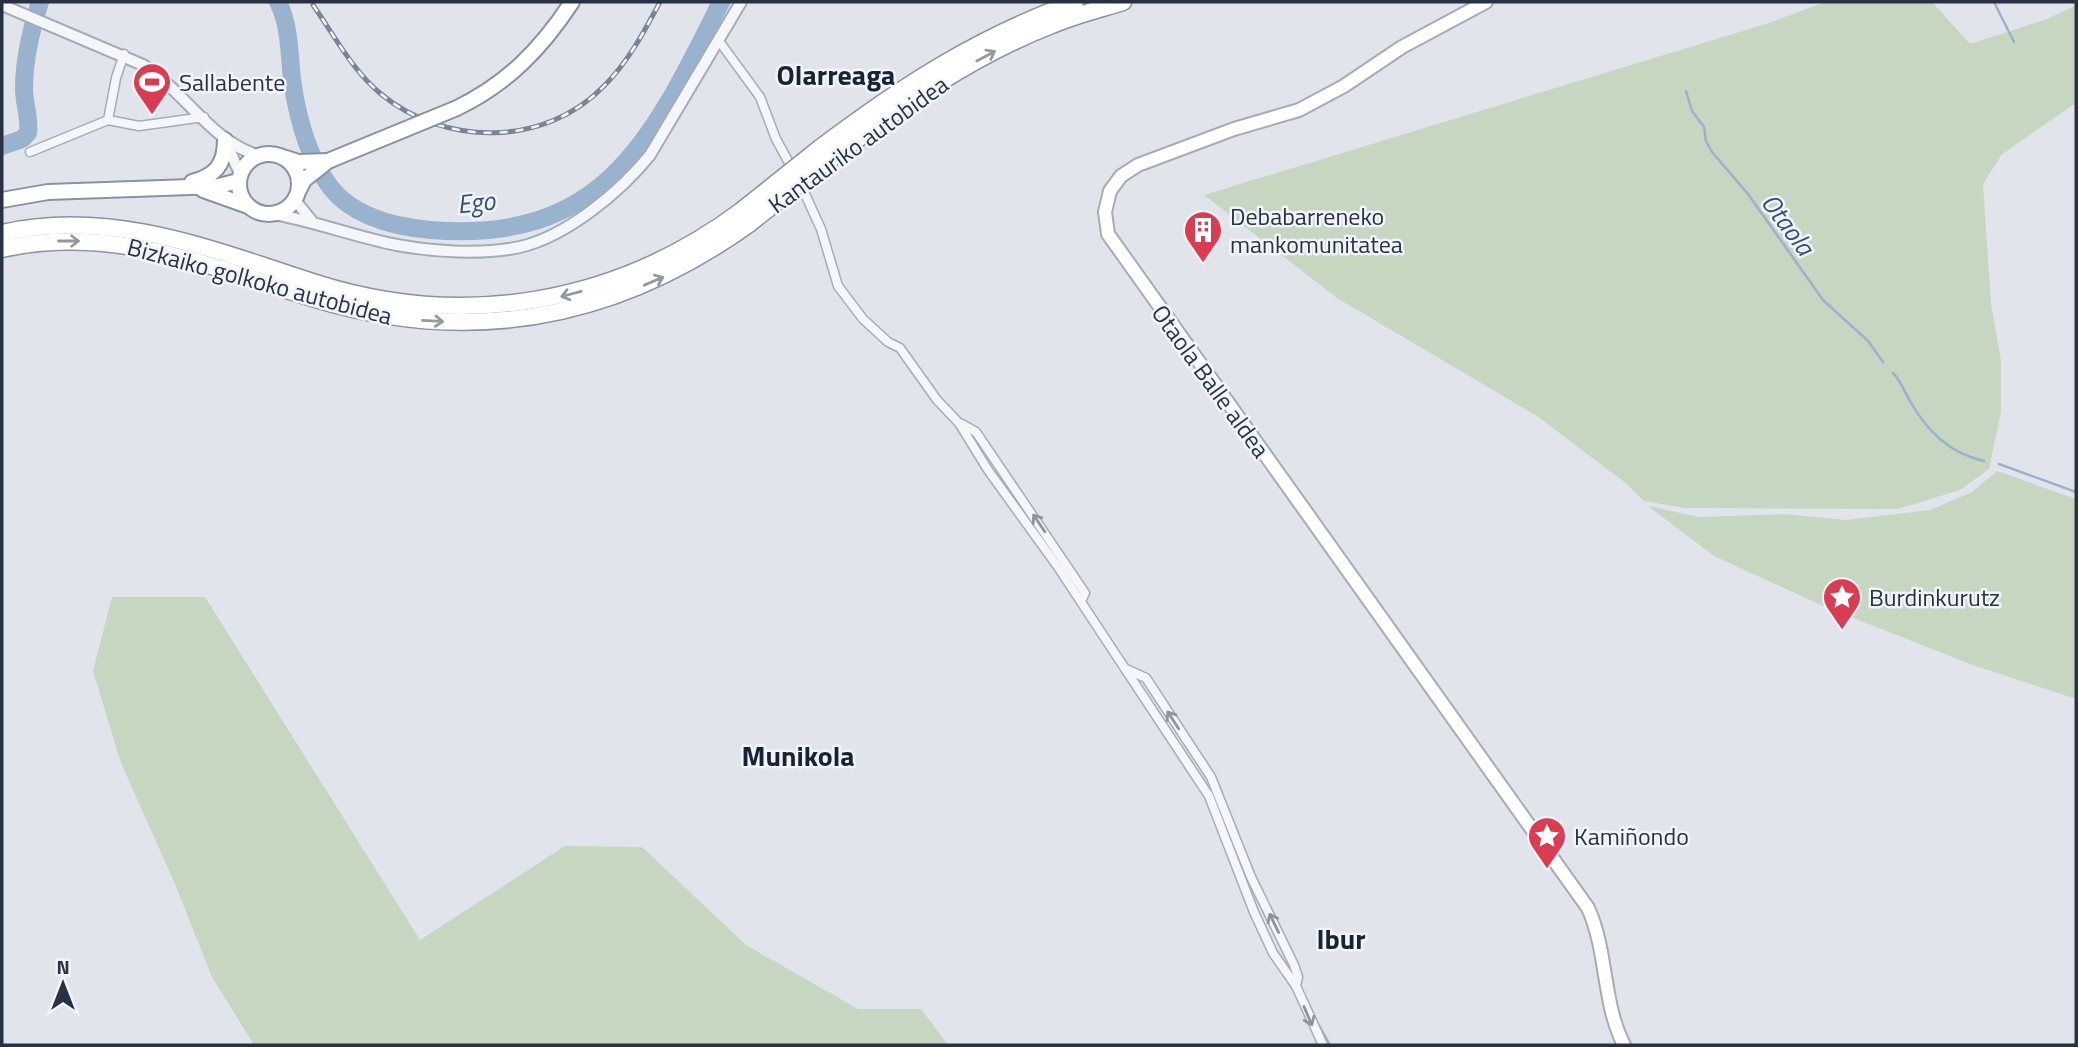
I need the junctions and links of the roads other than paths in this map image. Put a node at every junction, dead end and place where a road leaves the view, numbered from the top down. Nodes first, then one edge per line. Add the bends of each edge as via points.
1 (572, 2) edge
2 (741, 2) edge
3 (1075, 2) edge
4 (1123, 2) edge
5 (1486, 2) edge
6 (3, 7) edge
7 (719, 41) junction
8 (124, 54) junction
9 (204, 117) junction
10 (108, 120) junction
11 (223, 138) junction
12 (30, 152) dead end
13 (257, 155) junction
14 (823, 155) junction
15 (286, 158) junction
16 (312, 167) junction
17 (239, 178) junction
18 (166, 186) junction
19 (195, 187) junction
20 (296, 196) junction
21 (2, 200) edge
22 (248, 206) junction
23 (272, 214) junction
24 (745, 217) junction
25 (311, 220) junction
26 (2, 233) edge
27 (2, 249) edge
28 (1124, 668) junction
29 (1296, 986) junction
30 (1323, 1045) edge
31 (1624, 1045) edge

1 - 16 highway, bridge via 524,64 483,95
2 - 7 street
3 - 14 highway, Kantauriko autobidea via 1013,26 936,66
14 -> 4 highway, Kantauriko autobidea via 992,53 1051,24
5 - 31 main road, Otaola Balle aldea via 1298,110 1138,165 1116,184 1105,212 1108,234 1128,266 1588,908 1598,930 1614,1027
6 - 8 street
7 - 25 street via 634,174 590,211 549,235 520,247 434,250 396,245
7 - 28 street via 760,97 821,229 838,286 863,319 900,348 937,400 976,432 1085,593 1080,601
8 - 9 street via 161,76
8 - 10 street
9 - 10 street via 139,126
9 - 11 street
10 - 12 street
11 - 13 street
11 - 17 street
11 - 18 highway via 223,160 213,175
13 - 15 highway
13 - 17 highway
14 - 24 highway, Kantauriko autobidea, bridge
15 - 16 highway
15 - 20 highway via 297,173
16 - 20 highway
17 - 19 highway via 219,186
17 - 22 highway
18 - 19 highway
18 - 21 highway via 48,192
19 - 22 highway
20 - 23 highway via 289,206
20 - 25 street
22 - 23 highway
23 - 25 street
24 -> 26 highway, Bizkaiko golkoko autobidea via 619,279 567,295 476,307 399,303 360,295 145,231 75,225
27 -> 24 highway, Bizkaiko golkoko autobidea via 56,241 143,247 357,311 477,323 547,315 622,295 700,258
28 - 29 street via 1209,796 1249,902 1273,953
29 -> 28 street via 1294,965 1251,877 1211,777 1146,678
29 -> 30 street

